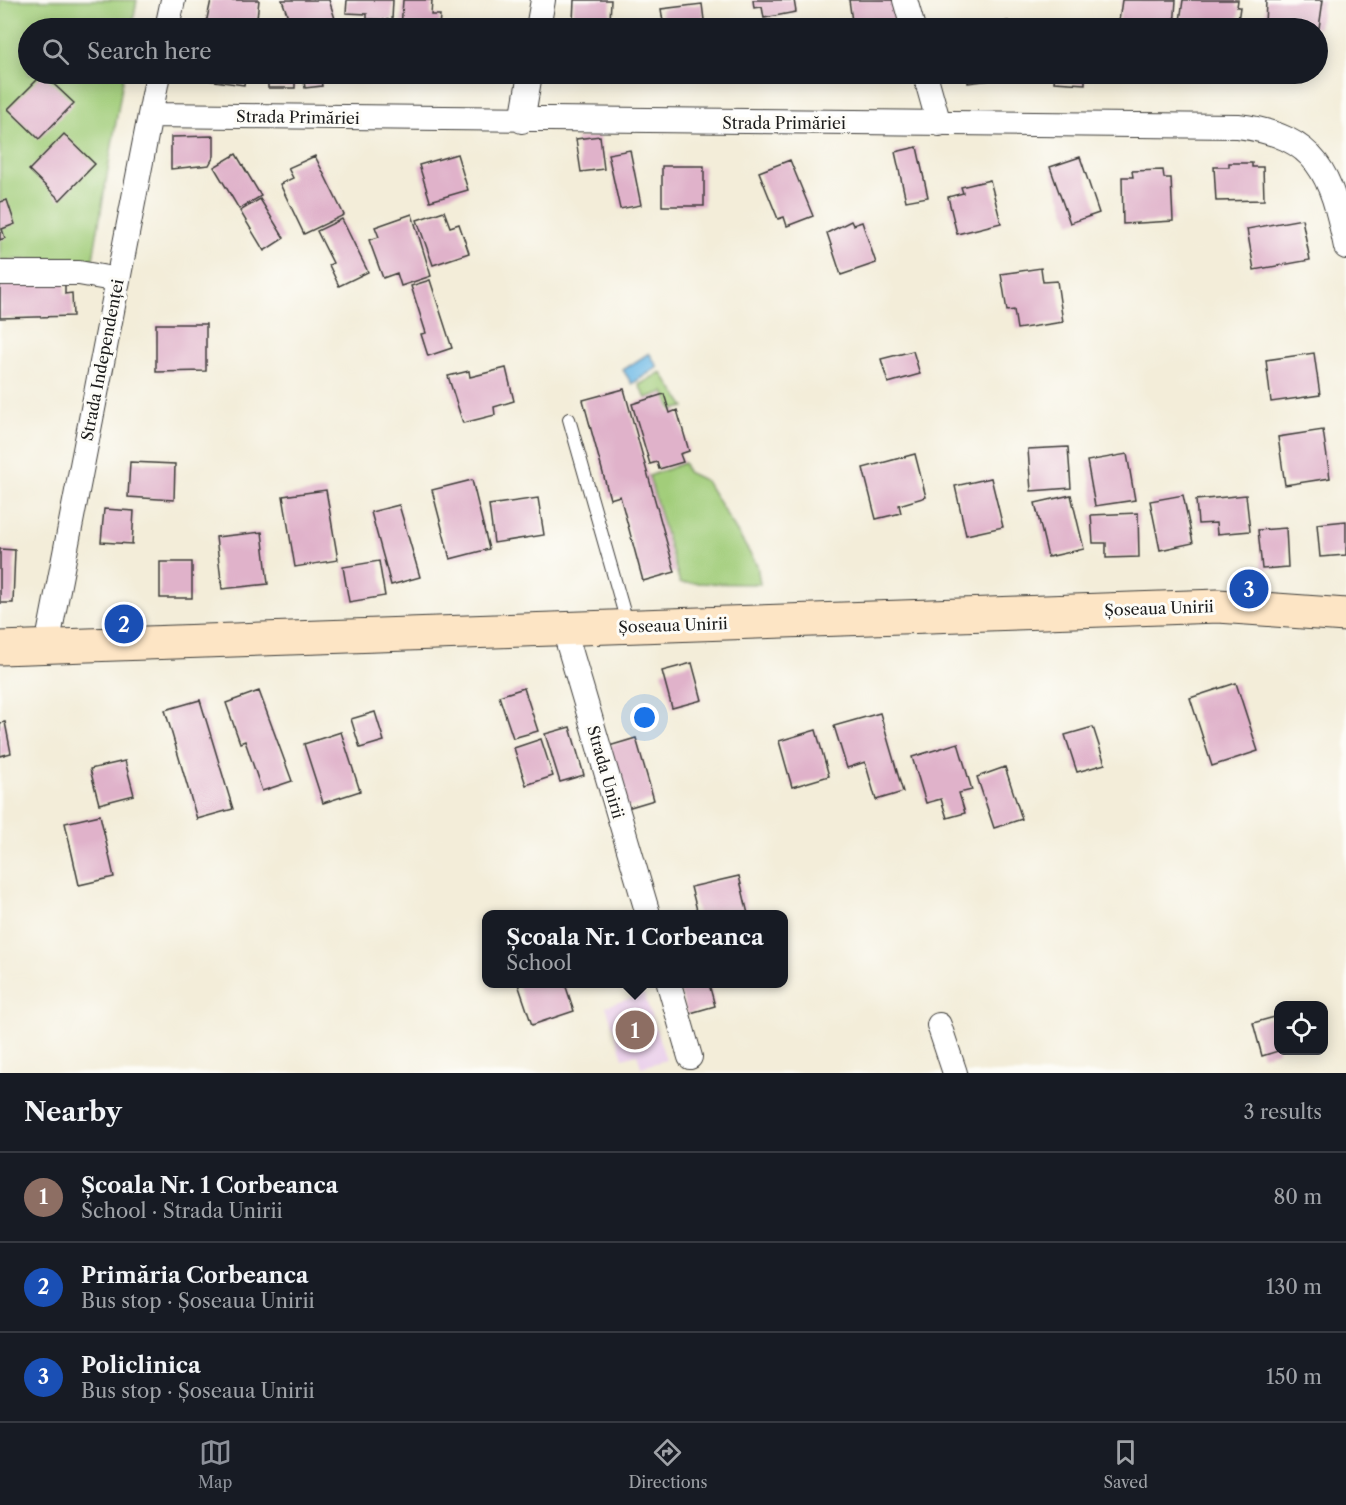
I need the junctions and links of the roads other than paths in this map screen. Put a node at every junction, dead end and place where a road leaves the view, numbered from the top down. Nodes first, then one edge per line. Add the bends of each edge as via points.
1 (173, 0) edge
2 (543, 0) edge
3 (905, 0) edge
4 (169, 18) edge
5 (540, 18) edge
6 (910, 18) edge
7 (156, 84) edge
8 (528, 84) edge
9 (928, 84) edge
10 (150, 115) junction
11 (522, 121) junction
12 (939, 124) junction
13 (1346, 247) edge
14 (0, 273) edge
15 (118, 280) junction
16 (569, 418) dead end
17 (1346, 615) edge
18 (629, 627) junction
19 (564, 629) junction
20 (47, 646) junction
21 (0, 648) edge
22 (647, 910) edge
23 (670, 988) edge
24 (939, 1025) dead end
25 (690, 1057) dead end
26 (955, 1073) edge

1 - 4 street
2 - 5 street
3 - 6 street
7 - 10 street, Strada Independenței
8 - 11 street
9 - 12 street
10 - 11 street, Strada Primăriei
10 - 15 street, Strada Independenței
11 - 12 street, Strada Primăriei
12 - 13 street, Strada Primăriei via 1238,126 1284,136 1305,148 1319,166
14 - 15 street via 79,273
15 - 20 street, Strada Independenței
16 - 18 lane
17 - 18 main road, Șoseaua Unirii via 1218,606
18 - 19 main road, Șoseaua Unirii
19 - 20 main road, Șoseaua Unirii
19 - 22 street, Strada Unirii
20 - 21 main road, Șoseaua Unirii
23 - 25 street
24 - 26 street

